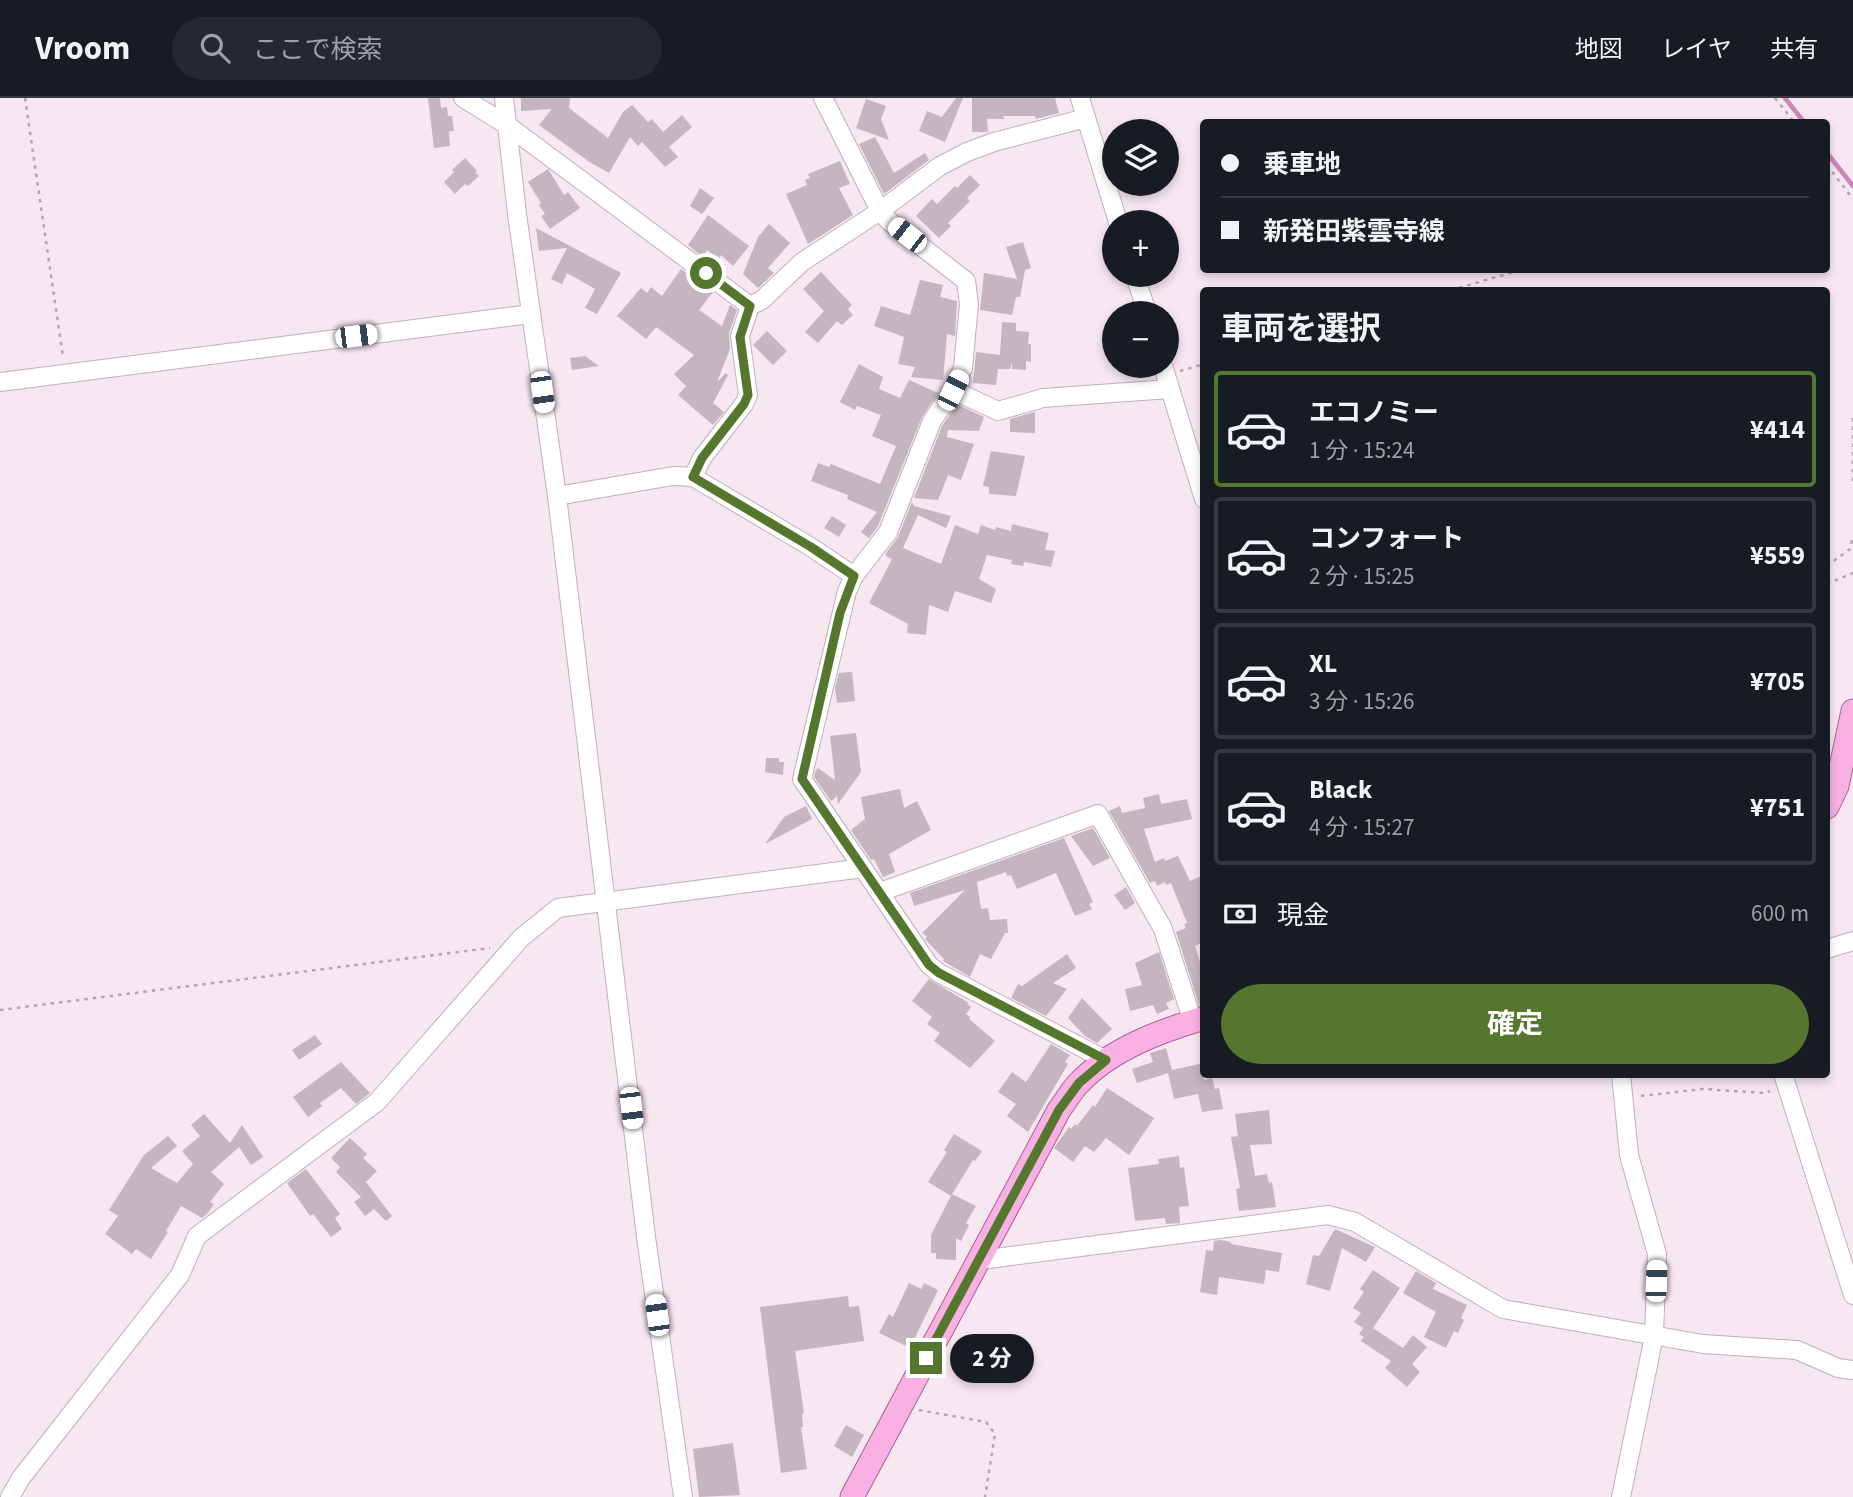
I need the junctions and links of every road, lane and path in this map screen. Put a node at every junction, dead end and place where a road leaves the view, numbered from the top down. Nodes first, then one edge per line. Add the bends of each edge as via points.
1 (24, 98) edge
2 (464, 98) edge
3 (823, 98) edge
4 (1080, 98) edge
5 (1775, 98) edge
6 (503, 99) edge
7 (1086, 118) junction
8 (1792, 119) edge
9 (508, 125) junction
10 (1830, 169) edge
11 (1834, 174) junction
12 (1830, 175) edge
13 (1853, 199) edge
14 (1114, 210) edge
15 (880, 211) junction
16 (1510, 273) edge
17 (1462, 287) edge
18 (750, 306) junction
19 (531, 314) junction
20 (1200, 365) edge
21 (1179, 372) edge
22 (65, 374) junction
23 (1155, 378) edge
24 (1168, 378) edge
25 (0, 382) edge
26 (953, 390) junction
27 (1853, 418) edge
28 (693, 477) junction
29 (1853, 485) edge
30 (1200, 486) edge
31 (557, 496) junction
32 (1853, 536) edge
33 (1830, 564) edge
34 (1853, 573) edge
35 (854, 576) junction
36 (1830, 583) edge
37 (1853, 711) edge
38 (1830, 801) edge
39 (863, 869) junction
40 (880, 892) junction
41 (607, 900) junction
42 (1853, 941) edge
43 (515, 945) junction
44 (1830, 948) edge
45 (0, 1010) edge
46 (1198, 1020) edge
47 (1106, 1060) junction
48 (1622, 1078) edge
49 (1784, 1080) edge
50 (1624, 1098) junction
51 (980, 1260) junction
52 (1853, 1295) edge
53 (1654, 1336) junction
54 (1853, 1370) edge
55 (899, 1407) junction
56 (10, 1497) edge
57 (683, 1497) edge
58 (852, 1497) edge
59 (985, 1497) edge
60 (1621, 1497) edge

1 - 22 path
2 - 9 street
3 - 15 street
4 - 7 street
5 - 8 path
6 - 9 street
7 - 14 street
7 - 15 street via 967,152 940,166
9 - 18 street
9 - 19 street
10 - 11 path
11 - 12 path
11 - 13 path
15 - 18 street via 802,262
15 - 26 street via 967,281 970,292 963,368
16 - 17 path
18 - 28 street via 740,337 748,395
19 - 22 street
19 - 31 street
20 - 21 path
22 - 25 street
23 - 26 street via 1043,397 998,411
24 - 30 street
26 - 35 street via 932,421 888,532
27 - 29 path
28 - 31 street via 673,476
28 - 35 street
31 - 41 street
32 - 33 path via 1850,549
34 - 36 path
35 - 39 street via 840,613 802,779
37 - 38 main road
39 - 40 street
39 - 41 street
40 - 46 street via 1098,814 1163,929
40 - 47 street via 939,973
41 - 43 street via 558,908
41 - 57 street via 646,1237
42 - 44 street
43 - 45 path
43 - 56 street via 377,1102 197,1236 180,1275
46 - 47 main road via 1151,1036
47 - 51 main road via 1079,1083 1059,1110
48 - 50 street
49 - 50 path via 1765,1093 1703,1089
49 - 52 street
50 - 53 street via 1629,1155 1657,1254
51 - 53 street via 1328,1215 1355,1222 1503,1310
51 - 55 main road
53 - 54 street via 1797,1350
53 - 60 street
55 - 58 main road
55 - 59 path via 986,1422 995,1434

